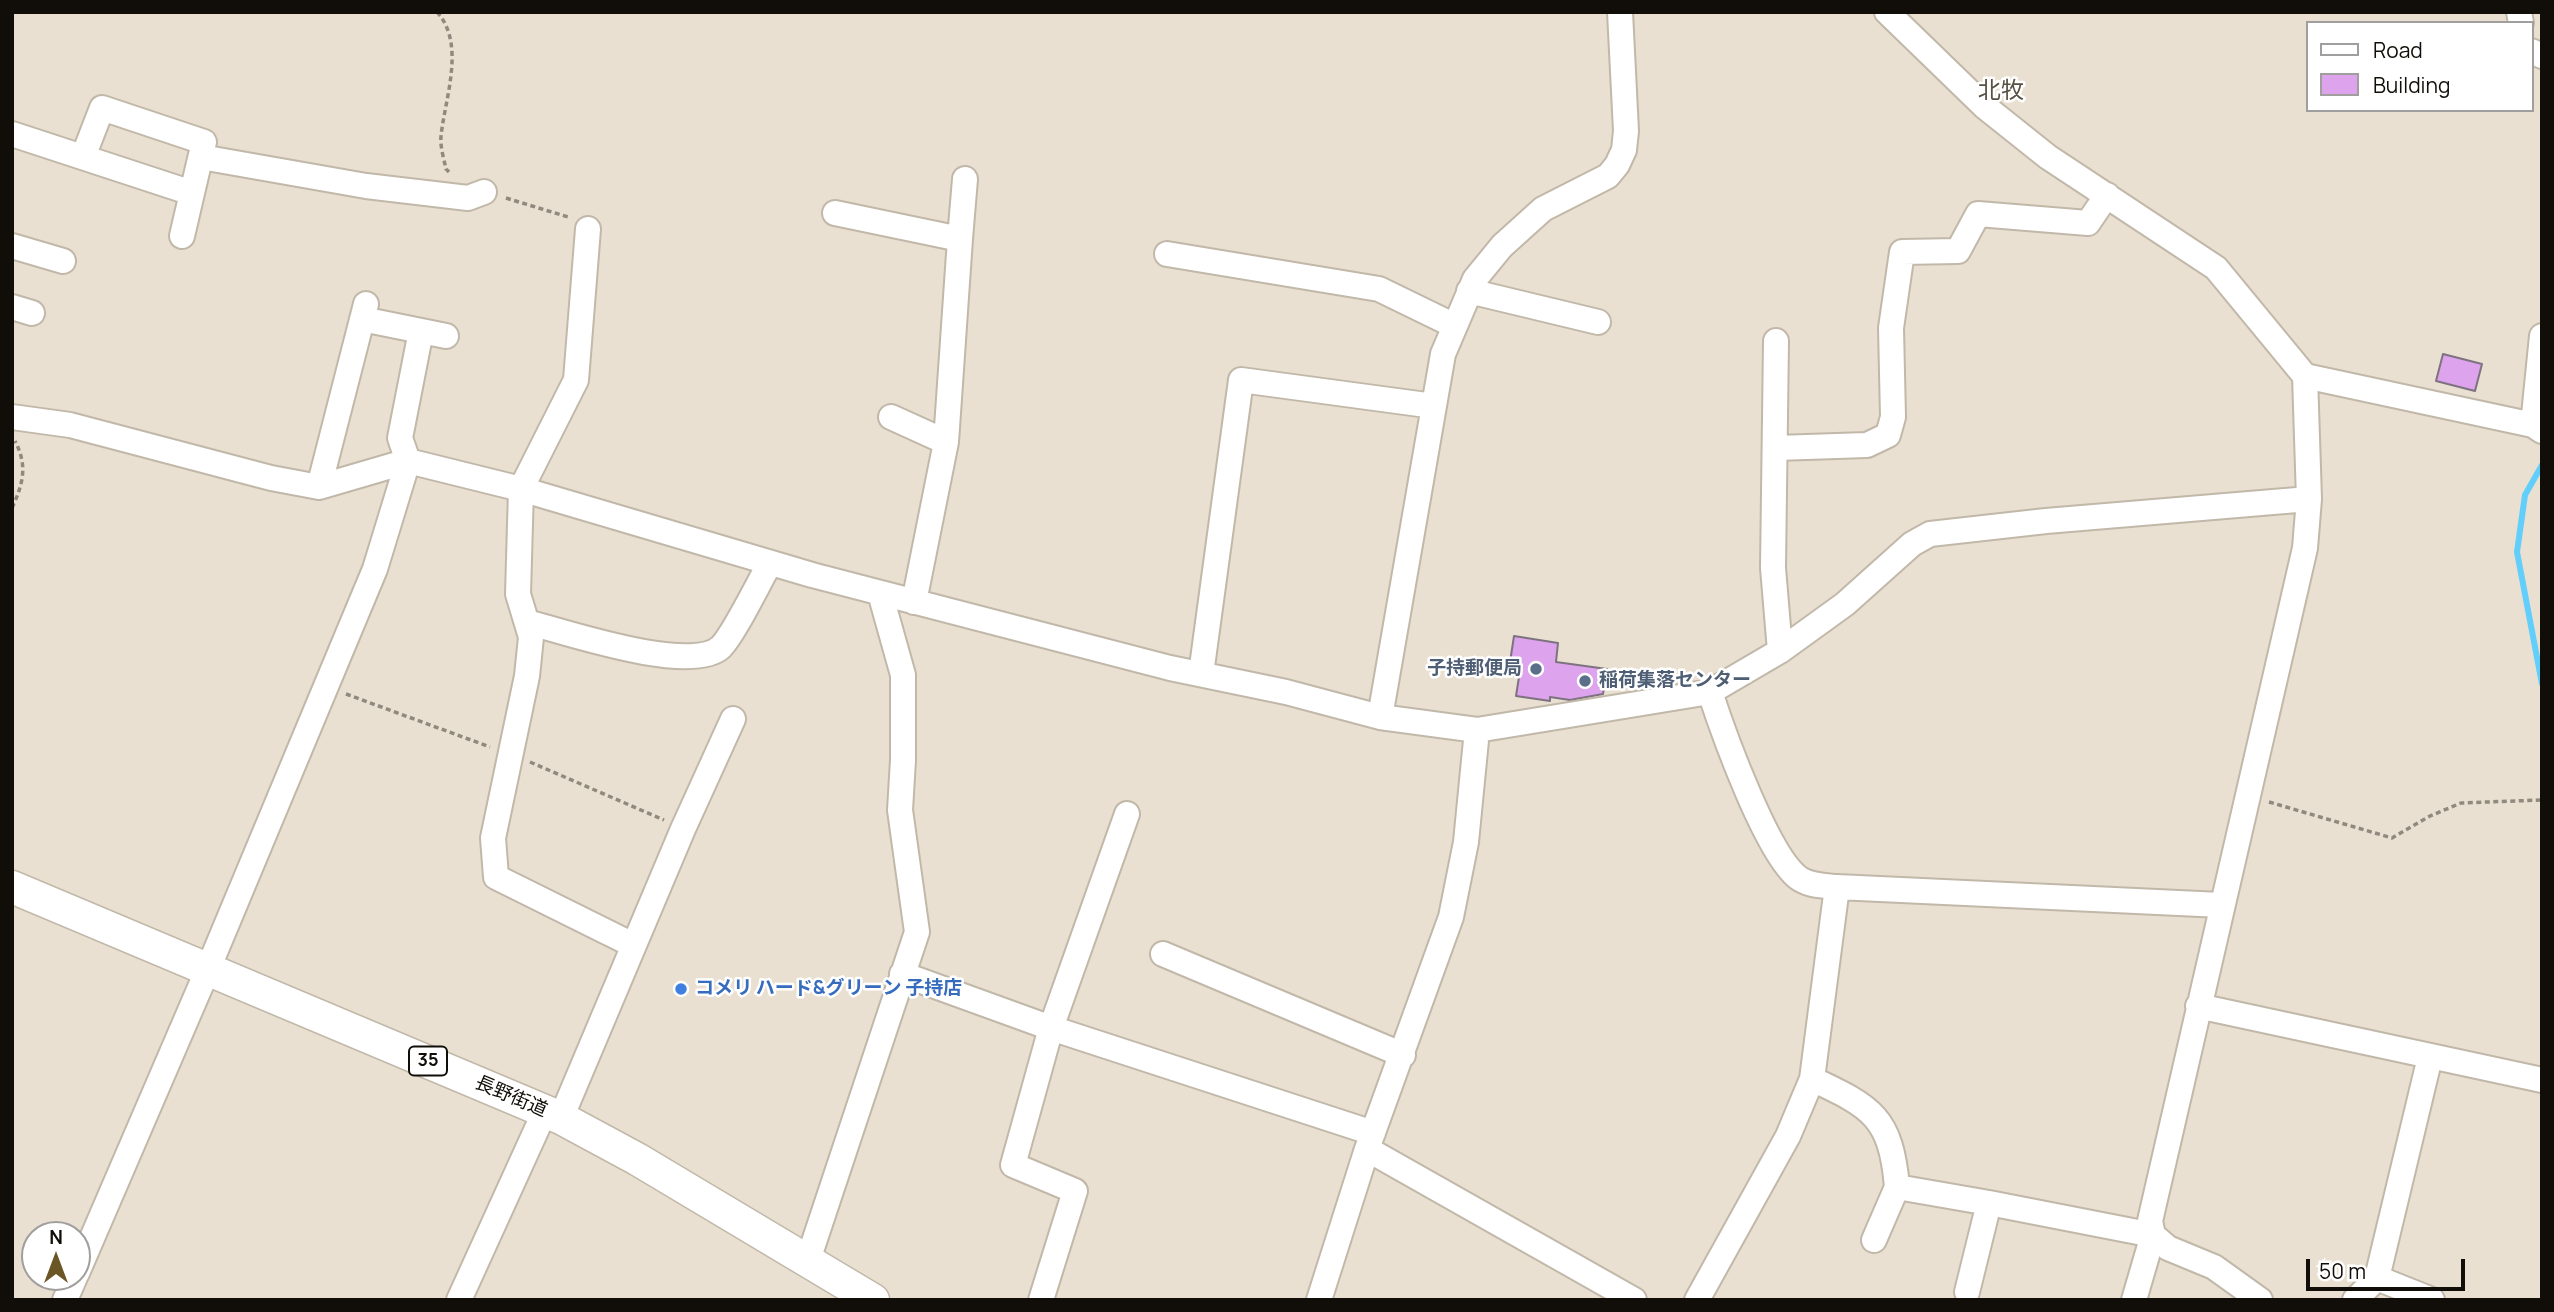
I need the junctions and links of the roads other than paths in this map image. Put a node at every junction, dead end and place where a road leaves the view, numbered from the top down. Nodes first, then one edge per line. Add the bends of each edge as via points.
1 (1620, 12) edge
2 (1886, 12) edge
3 (12, 134) edge
4 (83, 157) junction
5 (201, 157) junction
6 (965, 179) dead end
7 (484, 192) road end
8 (192, 193) junction
9 (2107, 195) junction
10 (835, 213) dead end
11 (588, 229) road end
12 (182, 236) dead end
13 (960, 239) junction
14 (12, 246) edge
15 (1167, 254) dead end
16 (63, 261) dead end
17 (1469, 291) junction
18 (1598, 323) dead end
19 (1455, 326) junction
20 (421, 331) junction
21 (446, 335) dead end
22 (2542, 337) edge
23 (1776, 341) dead end
24 (2305, 376) junction
25 (1434, 406) junction
26 (12, 417) edge
27 (891, 417) dead end
28 (2536, 427) edge
29 (946, 442) junction
30 (1776, 448) junction
31 (408, 461) junction
32 (319, 487) junction
33 (521, 489) junction
34 (2309, 499) junction
35 (770, 563) junction
36 (880, 593) junction
37 (914, 602) junction
38 (527, 622) junction
39 (1780, 651) junction
40 (1201, 674) junction
41 (1710, 692) junction
42 (1380, 717) junction
43 (733, 719) dead end
44 (1476, 730) junction
45 (1127, 814) dead end
46 (12, 887) edge
47 (1837, 887) junction
48 (2221, 905) junction
49 (633, 945) junction
50 (1163, 954) dead end
51 (208, 969) junction
52 (902, 974) junction
53 (2198, 1006) junction
54 (1051, 1028) junction
55 (1403, 1055) junction
56 (2430, 1057) junction
57 (1812, 1079) junction
58 (2542, 1080) edge
59 (553, 1114) junction
60 (1370, 1141) junction
61 (1897, 1187) junction
62 (1989, 1203) junction
63 (2153, 1235) junction
64 (91, 1240) edge
65 (1874, 1240) dead end
66 (808, 1260) junction
67 (2377, 1278) junction
68 (1967, 1292) dead end
69 (459, 1300) edge
70 (873, 1300) edge
71 (1041, 1300) edge
72 (1319, 1300) edge
73 (1634, 1300) edge
74 (1698, 1300) edge
75 (2134, 1300) edge
76 (2260, 1300) edge
77 (2355, 1300) edge
78 (2432, 1300) edge

1 - 17 street via 1626,131 1617,165 1608,176 1543,209 1502,246
2 - 9 street via 1984,106 2048,157
3 - 4 street
4 - 5 street via 102,108 204,142
4 - 8 street
5 - 7 street via 366,186 468,198
5 - 8 street
6 - 13 street
8 - 12 street
9 - 24 street via 2216,268
9 - 30 street via 2088,223 1978,214 1958,251 1902,252 1891,328 1893,417 1888,435 1867,445
10 - 13 street
11 - 33 street via 576,380
13 - 29 street
14 - 16 street
15 - 19 street via 1380,289
17 - 18 street
17 - 19 street
19 - 25 street via 1443,354
20 - 21 street
20 - 31 street via 400,438
20 - 32 street via 364,312
22 - 28 street
23 - 30 street
24 - 28 street
24 - 34 street
25 - 40 street via 1241,380
25 - 42 street
26 - 32 street via 70,425
27 - 29 street
29 - 37 street
30 - 39 street via 1773,568
31 - 32 street
31 - 33 street
31 - 51 street via 375,569
33 - 35 street
33 - 38 street via 518,594
34 - 39 street via 1930,534
34 - 48 street via 2297,590
35 - 36 street
35 - 38 street via 721,647 705,657 647,653
36 - 37 street
36 - 52 street via 902,675 900,810 917,932
37 - 40 street
38 - 49 street via 531,637 527,676 493,838 496,877
39 - 41 street
40 - 42 street
41 - 44 street
41 - 47 street via 1738,769 1777,852 1802,880
42 - 44 street
43 - 49 street
44 - 55 street via 1466,842 1451,917
45 - 54 street
46 - 51 main road, 長野街道 / 35
47 - 48 street
47 - 57 street
48 - 53 street
49 - 59 street
50 - 55 street
51 - 59 main road, 長野街道 / 35
51 - 64 street
52 - 54 street
52 - 66 street
53 - 56 street
53 - 63 street via 2150,1221
54 - 60 street
54 - 71 street via 1013,1165 1075,1191
55 - 60 street
56 - 58 street
56 - 67 street
57 - 61 street via 1867,1108 1884,1128
57 - 74 street via 1788,1136
59 - 66 main road, 長野街道 / 35 via 637,1158
59 - 69 street
60 - 72 street
60 - 73 street
61 - 62 street
61 - 65 street
62 - 63 street
62 - 68 street
63 - 75 street
63 - 76 street
66 - 70 main road, 長野街道 / 35
67 - 77 street
67 - 78 street

